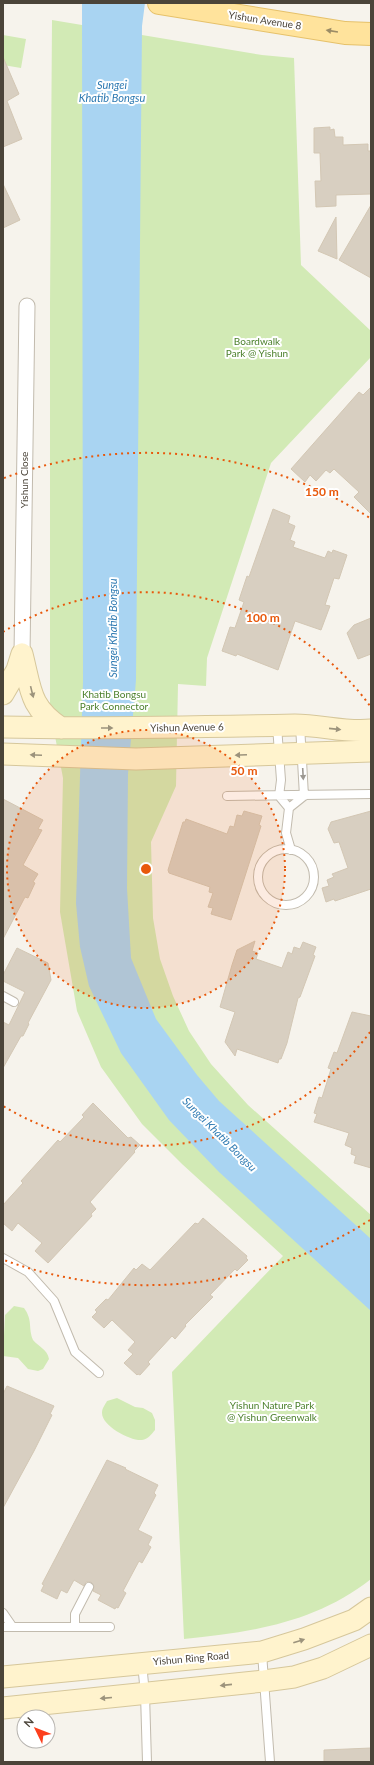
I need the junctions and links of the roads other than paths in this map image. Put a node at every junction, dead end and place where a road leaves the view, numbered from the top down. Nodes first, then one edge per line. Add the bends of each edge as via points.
1 (163, 4) edge
2 (371, 34) edge
3 (27, 306) dead end
4 (22, 654) junction
5 (3, 694) edge
6 (300, 725) junction
7 (277, 726) junction
8 (3, 727) edge
9 (65, 728) junction
10 (371, 730) edge
11 (371, 751) edge
12 (302, 753) junction
13 (3, 754) edge
14 (280, 754) junction
15 (371, 794) edge
16 (227, 796) dead end
17 (279, 796) junction
18 (304, 796) junction
19 (289, 808) junction
20 (286, 833) junction
21 (291, 850) junction
22 (276, 852) junction
23 (3, 996) edge
24 (14, 1002) dead end
25 (3, 1258) edge
26 (99, 1373) dead end
27 (89, 1587) dead end
28 (371, 1608) edge
29 (3, 1613) edge
30 (12, 1626) junction
31 (3, 1627) edge
32 (75, 1627) junction
33 (110, 1627) dead end
34 (371, 1645) edge
35 (262, 1652) junction
36 (141, 1662) junction
37 (59, 1671) junction
38 (3, 1677) edge
39 (264, 1682) junction
40 (145, 1694) junction
41 (58, 1703) junction
42 (3, 1708) edge
43 (147, 1762) edge
44 (270, 1762) edge

2 -> 1 main road, Yishun Avenue 8 via 345,33
3 - 4 street, Yishun Close
4 - 5 main road via 17,670
4 -> 9 main road via 34,700 40,712
6 - 7 main road, Yishun Avenue 6
6 -> 10 main road, Yishun Avenue 6
6 - 12 lane
9 -> 7 main road, Yishun Avenue 6
7 - 14 lane
8 - 9 main road, Yishun Avenue 6
11 - 12 main road
12 - 14 main road
12 -> 18 lane
14 -> 13 main road via 146,759
14 - 17 lane
15 - 18 lane
16 - 17 lane
17 - 18 lane
17 - 19 lane
18 - 19 lane
19 - 20 lane
20 - 21 lane
20 - 22 lane
21 - 22 lane
21 - 22 lane via 308,859 313,867 314,877 308,895 292,905 273,902 260,888 260,868 265,860
23 - 24 lane
25 - 26 lane via 28,1272 54,1301 75,1352
27 - 32 lane via 75,1614
35 -> 28 main road, Yishun Ring Road via 354,1620
29 - 30 lane
30 - 31 lane
30 - 32 lane
32 - 33 lane
34 - 39 main road via 323,1668 294,1677
35 - 36 main road, Yishun Ring Road
35 - 39 lane
36 - 37 main road, Yishun Ring Road
36 - 40 lane
37 - 38 main road, Yishun Ring Road
37 - 41 main road
39 -> 40 main road
39 - 44 lane
40 -> 41 main road
40 - 43 lane
41 - 42 main road

